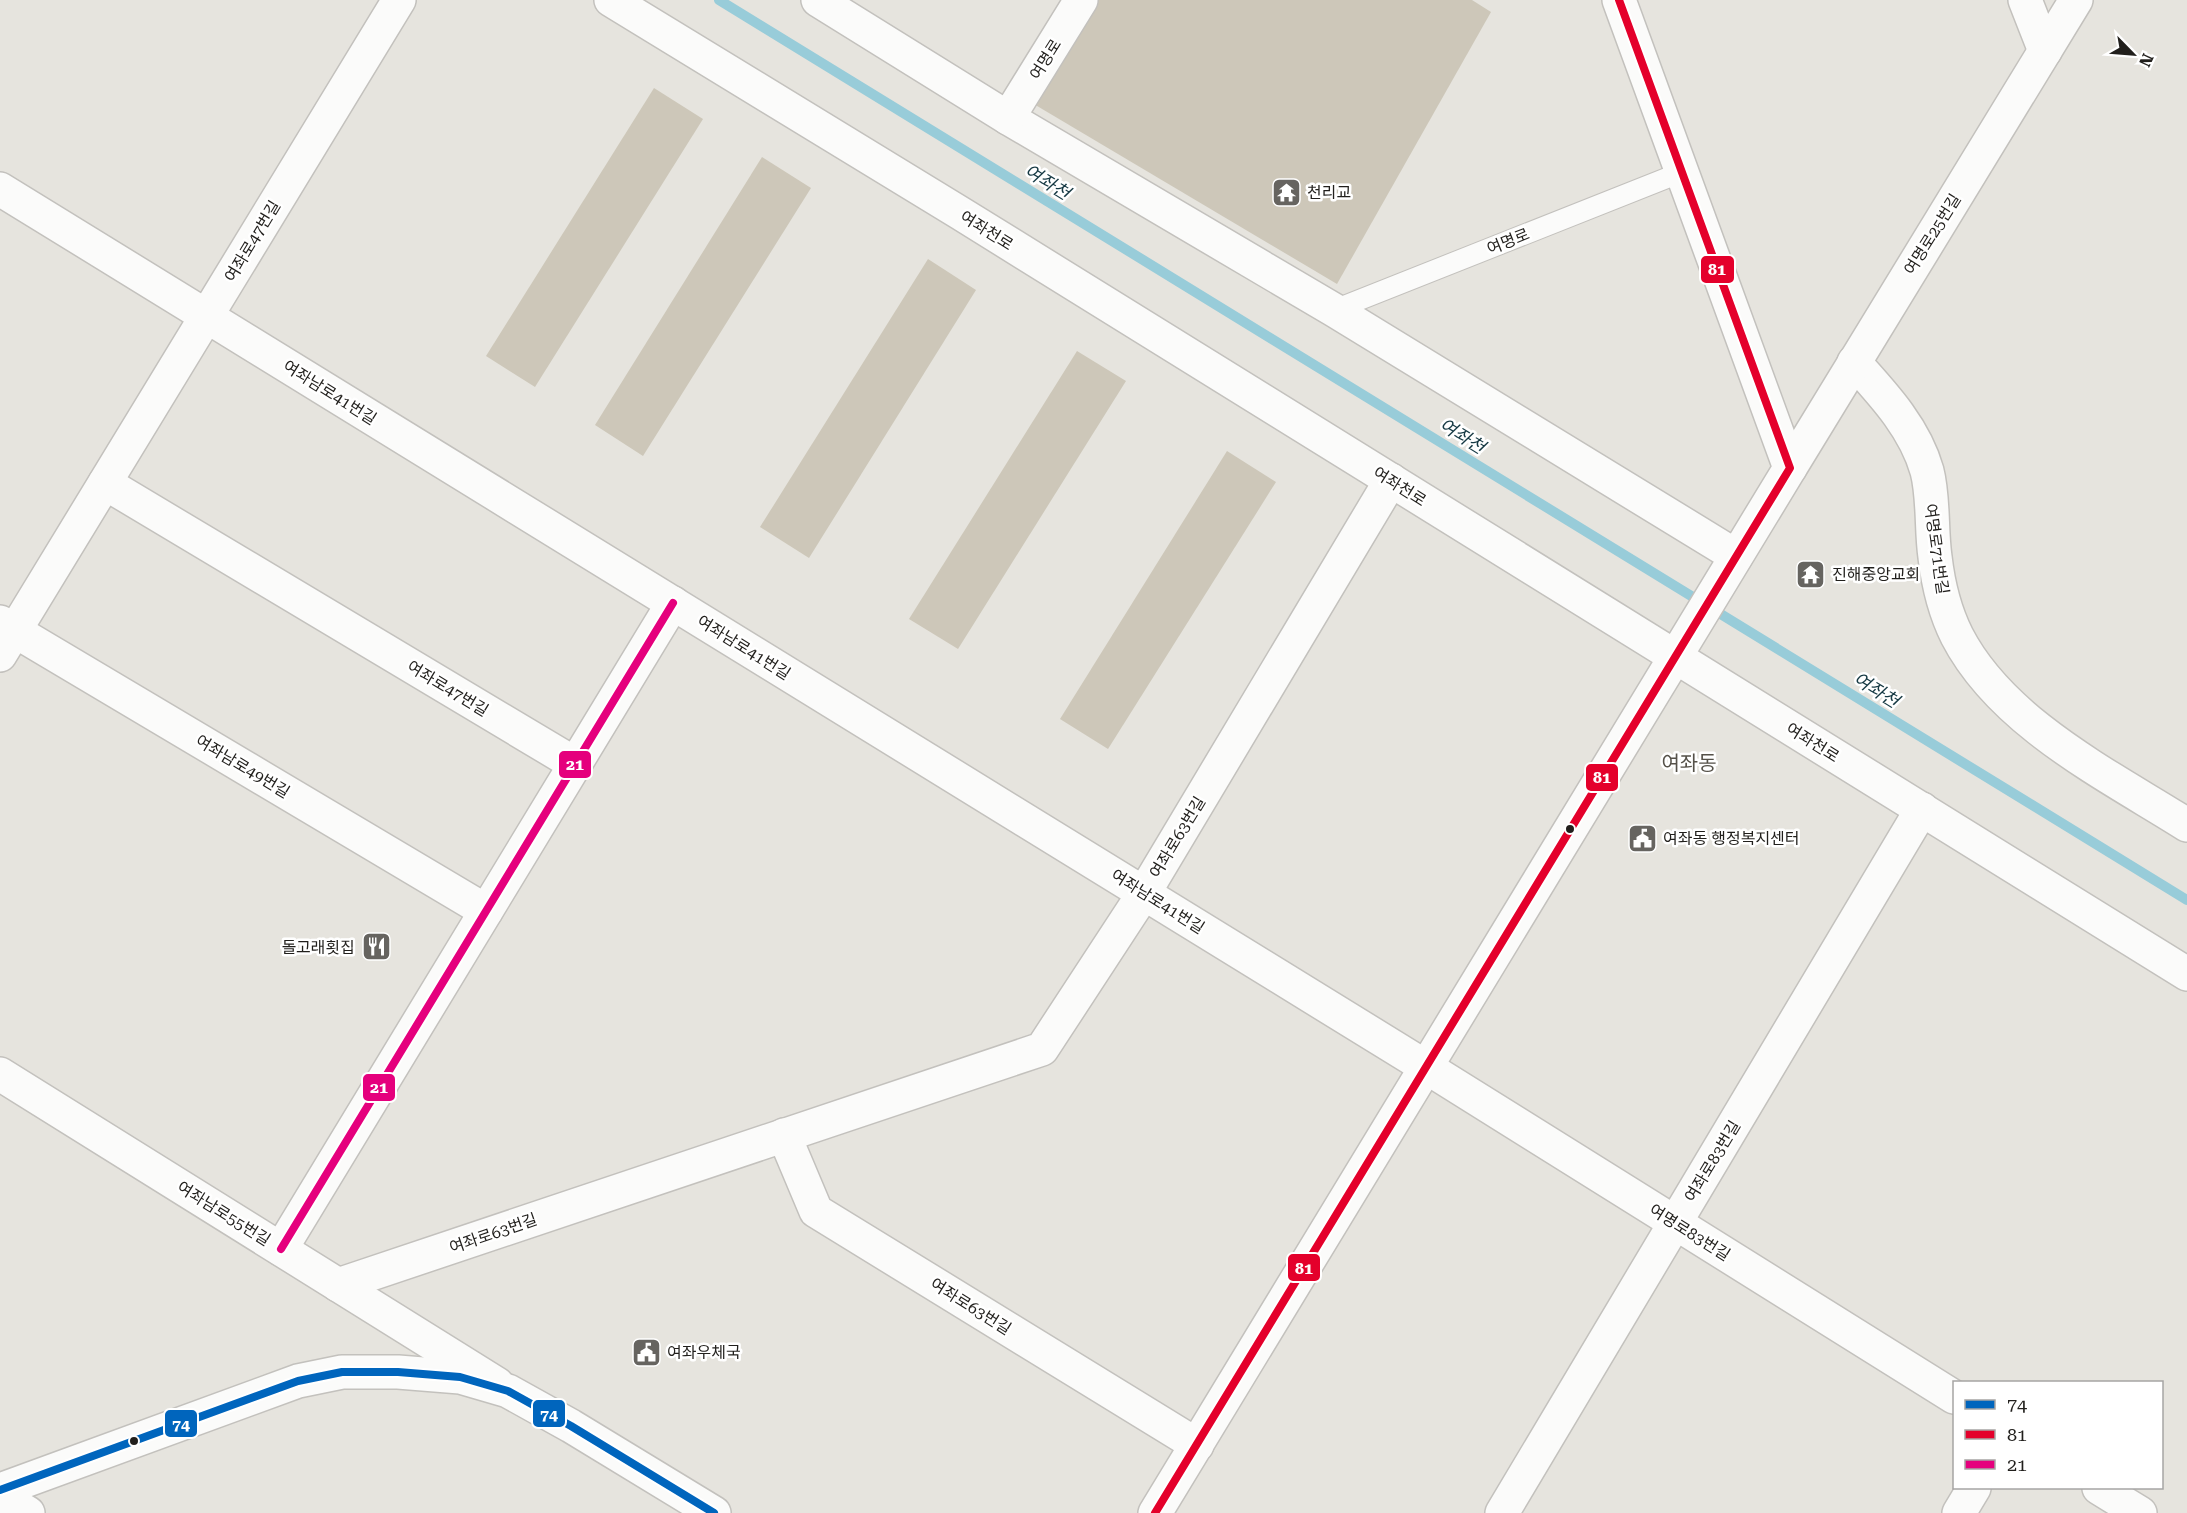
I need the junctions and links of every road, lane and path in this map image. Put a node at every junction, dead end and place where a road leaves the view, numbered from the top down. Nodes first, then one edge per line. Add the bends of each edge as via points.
1 (399, 0) edge
2 (611, 0) edge
3 (818, 0) edge
4 (1081, 0) edge
5 (1619, 0) edge
6 (2025, 0) edge
7 (2076, 0) edge
8 (2045, 51) junction
9 (1008, 118) junction
10 (1682, 172) junction
11 (0, 189) edge
12 (1334, 310) junction
13 (206, 316) junction
14 (1854, 362) junction
15 (1790, 468) junction
16 (1391, 480) junction
17 (105, 483) junction
18 (1736, 556) junction
19 (673, 603) junction
20 (5, 636) edge
21 (1675, 656) junction
22 (575, 764) junction
23 (1922, 809) junction
24 (2187, 825) edge
25 (1144, 893) junction
26 (486, 911) junction
27 (2187, 974) edge
28 (1426, 1067) junction
29 (0, 1074) edge
30 (784, 1135) junction
31 (1675, 1223) junction
32 (281, 1249) junction
33 (338, 1285) junction
34 (508, 1391) junction
35 (1953, 1396) edge
36 (1197, 1445) junction
37 (1973, 1489) edge
38 (2101, 1489) edge
39 (0, 1490) edge
40 (0, 1496) edge
41 (702, 1510) edge
42 (28, 1513) edge
43 (1155, 1513) edge
44 (1502, 1513) edge
45 (1959, 1513) edge
46 (2140, 1513) edge

1 - 13 street, 여좌로47번길
2 - 16 street, 여좌천로
3 - 9 street
4 - 9 street, 여명로
5 - 10 street
6 - 8 street
7 - 8 street, 여명로25번길
8 - 14 street, 여명로25번길
9 - 12 street
10 - 12 lane, 여명로
10 - 15 street
11 - 13 street, 여좌남로41번길
12 - 18 street
13 - 17 street, 여좌로47번길
13 - 19 street, 여좌남로41번길
14 - 15 street, 여명로25번길
14 - 24 street, 여명로71번길 via 1886,397 1912,436 1927,471 1943,599 1972,660 2019,711 2060,744
15 - 18 street
16 - 21 street, 여좌천로
16 - 25 street, 여좌로63번길
17 - 20 street, 여좌로47번길
17 - 22 street, 여좌로47번길
18 - 21 street
19 - 22 street
19 - 25 street, 여좌남로41번길
20 - 26 street, 여좌남로49번길
21 - 23 street, 여좌천로
21 - 28 street
22 - 26 street
23 - 27 street, 여좌천로
23 - 31 street, 여좌로83번길
25 - 28 street, 여좌남로41번길
25 - 30 street, 여좌로63번길 via 1042,1049
26 - 32 street
28 - 31 street, 여명로83번길
28 - 36 street
29 - 32 street, 여좌남로55번길
30 - 33 street, 여좌로63번길
30 - 36 street, 여좌로63번길 via 816,1211
31 - 35 street, 여명로83번길
31 - 44 street, 여좌로83번길
32 - 33 street, 여좌남로55번길
33 - 34 street, 여좌남로55번길
34 - 39 street via 460,1377 342,1372 298,1381
34 - 41 street via 571,1426
36 - 43 street
37 - 45 street
38 - 46 street
40 - 42 street

